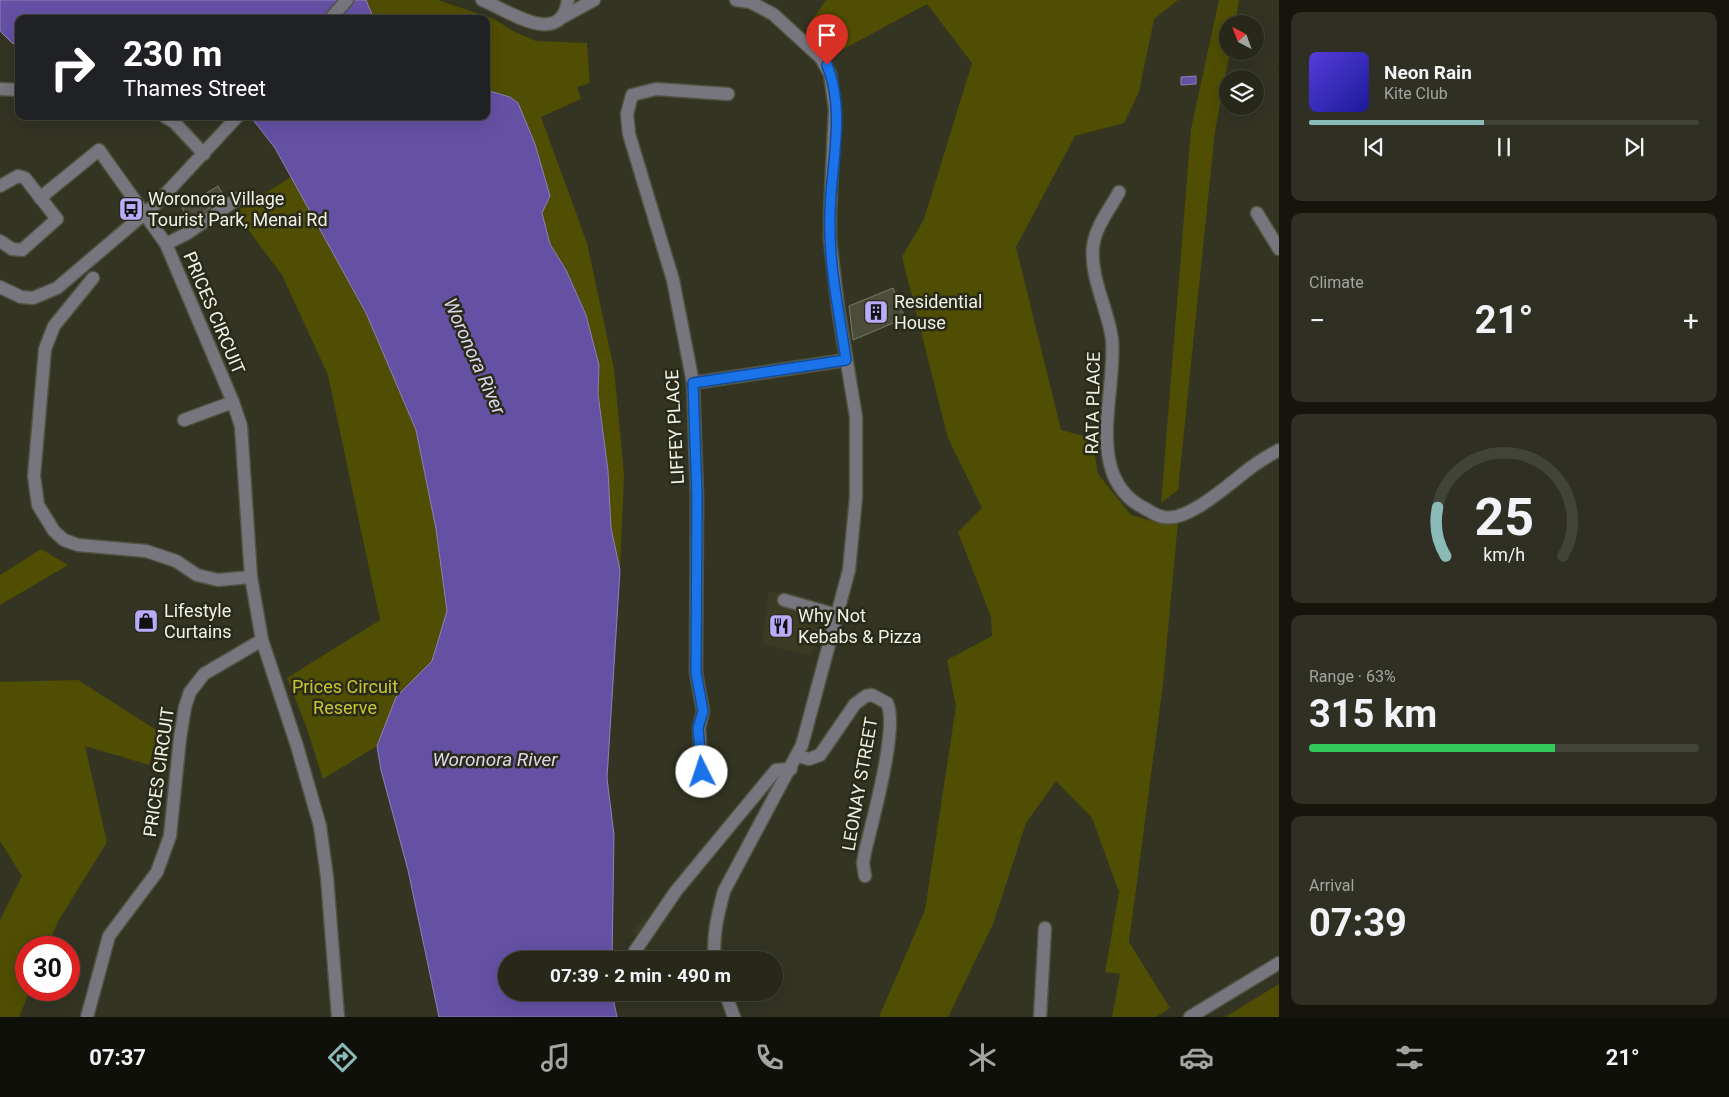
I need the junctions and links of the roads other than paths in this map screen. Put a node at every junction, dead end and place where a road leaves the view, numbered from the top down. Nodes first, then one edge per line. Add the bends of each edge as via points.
1 (347, 0) edge
2 (482, 0) edge
3 (594, 0) edge
4 (736, 0) edge
5 (572, 1) edge
6 (334, 15) edge
7 (561, 18) junction
8 (0, 89) edge
9 (15, 90) edge
10 (728, 94) dead end
11 (174, 120) edge
12 (234, 120) edge
13 (204, 154) junction
14 (0, 186) edge
15 (1119, 192) dead end
16 (40, 198) junction
17 (239, 198) dead end
18 (146, 213) junction
19 (1257, 213) dead end
20 (0, 240) edge
21 (166, 244) junction
22 (1279, 249) edge
23 (93, 278) dead end
24 (0, 287) edge
25 (846, 360) junction
26 (693, 383) junction
27 (233, 402) junction
28 (184, 420) dead end
29 (1279, 450) edge
30 (250, 577) junction
31 (784, 600) dead end
32 (837, 615) junction
33 (262, 640) junction
34 (798, 756) junction
35 (791, 769) junction
36 (702, 772) dead end
37 (865, 876) dead end
38 (1045, 928) dead end
39 (635, 951) dead end
40 (715, 951) edge
41 (1279, 964) edge
42 (728, 1001) edge
43 (87, 1017) edge
44 (338, 1017) edge
45 (734, 1017) edge
46 (1040, 1017) edge
47 (1190, 1017) edge

1 - 6 street
2 - 7 street via 541,25
3 - 7 street
4 - 25 street via 750,2 773,14 821,58 830,74 835,109 830,239
5 - 7 street
8 - 9 street
10 - 26 street, LIFFEY PLACE via 656,89 632,95 627,114 629,134 673,280
11 - 13 street
12 - 13 street
13 - 18 street
14 - 16 street via 18,176 25,178
15 - 29 street, RATA PLACE via 1093,246 1094,267 1112,338 1106,452 1112,473 1123,491 1136,504 1162,518 1172,517 1208,500
16 - 18 street, PRICES CIRCUIT via 99,150
16 - 20 street via 57,219 22,250 12,249
17 - 21 street
18 - 21 street, PRICES CIRCUIT
18 - 24 street via 57,288 33,298 21,297
19 - 22 street
21 - 27 street, PRICES CIRCUIT
23 - 30 street via 54,326 46,349 34,476 38,505 54,531 78,546 146,550 176,561 197,576 224,580
25 - 26 street
25 - 32 street via 856,416 856,497 849,570
26 - 36 street, LIFFEY PLACE via 697,496 696,673 703,711 698,728
27 - 28 street, PRICES CIRCUIT
27 - 30 street, PRICES CIRCUIT via 241,426
30 - 33 street, PRICES CIRCUIT
31 - 32 street
32 - 34 street
33 - 43 street, PRICES CIRCUIT via 204,674 190,692 180,738 170,836 157,872 109,936
33 - 44 street, PRICES CIRCUIT via 320,826 328,877
34 - 35 street
34 - 37 street, LEONAY STREET via 809,759 820,756 860,699 872,695 887,703 891,715 889,741 865,852
35 - 39 street via 776,770 676,891
35 - 40 street via 724,891 714,940
38 - 46 street
41 - 47 street
42 - 45 street

